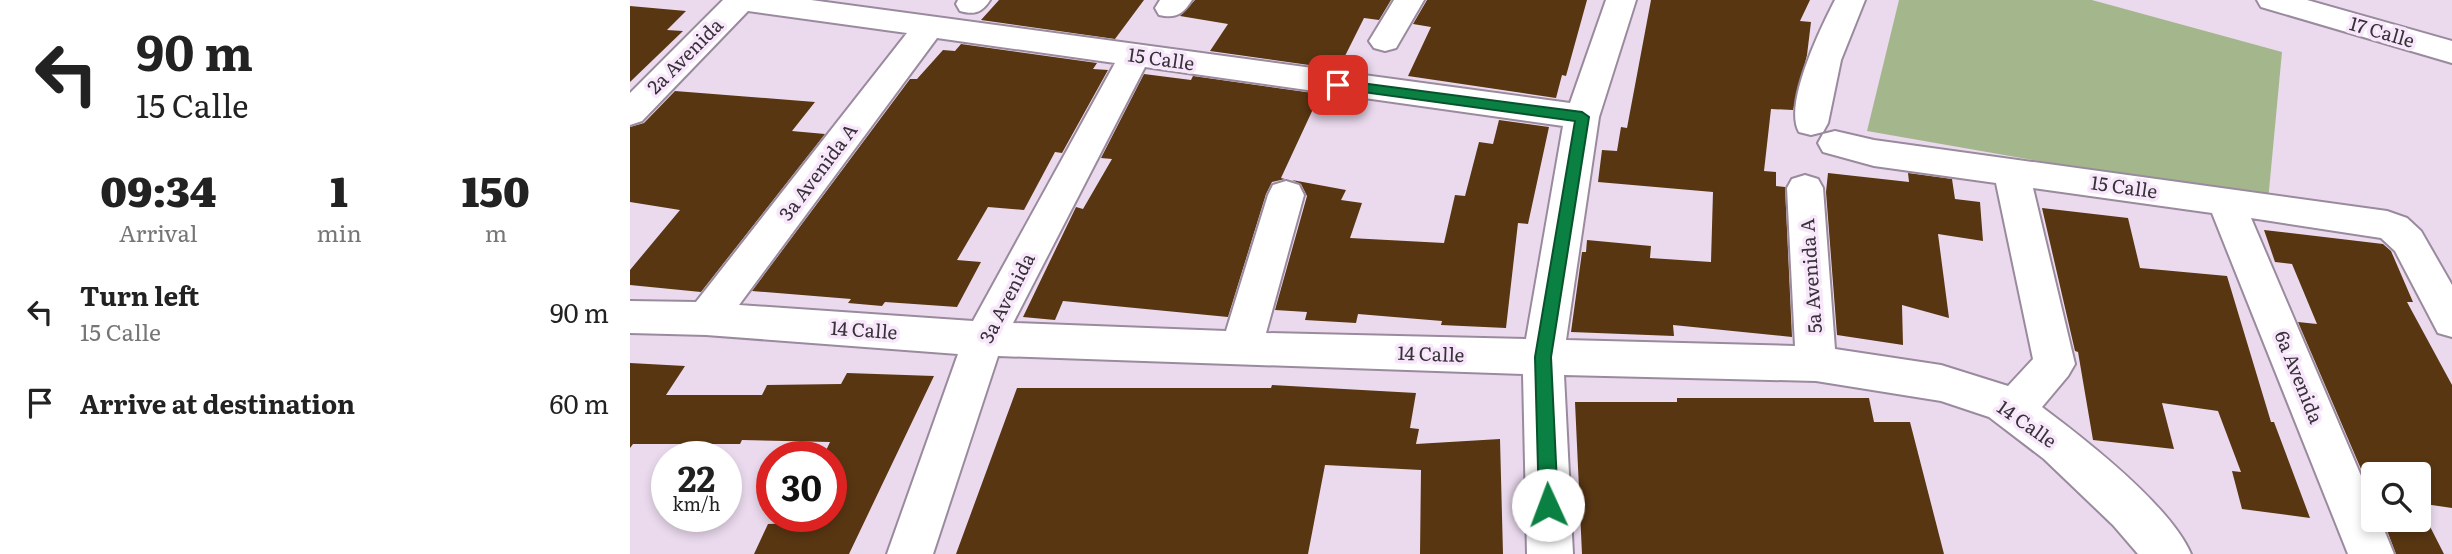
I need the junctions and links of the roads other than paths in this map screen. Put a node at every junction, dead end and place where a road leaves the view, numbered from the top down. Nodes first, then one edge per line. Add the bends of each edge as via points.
1 (740, 0) edge
2 (1409, 0) edge
3 (1621, 0) edge
4 (1850, 0) edge
5 (2272, 0) edge
6 (2321, 7) edge
7 (929, 26) junction
8 (1385, 41) dead end
9 (2452, 52) edge
10 (1135, 56) junction
11 (630, 113) edge
12 (1582, 117) junction
13 (2011, 172) junction
14 (1805, 188) dead end
15 (1286, 195) dead end
16 (2226, 201) junction
17 (630, 317) edge
18 (706, 319) junction
19 (2452, 321) edge
20 (984, 339) junction
21 (1241, 349) junction
22 (1543, 357) junction
23 (1816, 363) junction
24 (2013, 411) junction
25 (910, 554) edge
26 (1550, 554) edge
27 (2168, 554) edge
28 (2371, 554) edge

1 - 7 street, 15 Calle
1 - 11 street, 2a Avenida
2 - 8 street
3 - 12 street
4 - 13 street, 15 Calle via 1815,90 1823,133 1874,153
5 - 6 street, 17 Calle
6 - 9 street, 17 Calle
7 - 10 street, 15 Calle
7 - 18 street, 3a Avenida A
10 - 12 street, 15 Calle
10 - 20 street, 3a Avenida
12 - 22 street
13 - 16 street, 15 Calle
13 - 24 street via 2054,363
14 - 23 street, 5a Avenida A
15 - 21 street
16 - 19 street, 15 Calle via 2374,221 2393,228 2408,241
16 - 28 street, 6a Avenida
17 - 18 street, 14 Calle
18 - 20 street, 14 Calle
20 - 21 street, 14 Calle
20 - 25 street, 3a Avenida
21 - 22 street, 14 Calle
22 - 23 street, 14 Calle
22 - 26 street
23 - 24 street, 14 Calle via 1941,383 2003,403
24 - 27 street, 14 Calle via 2129,510

